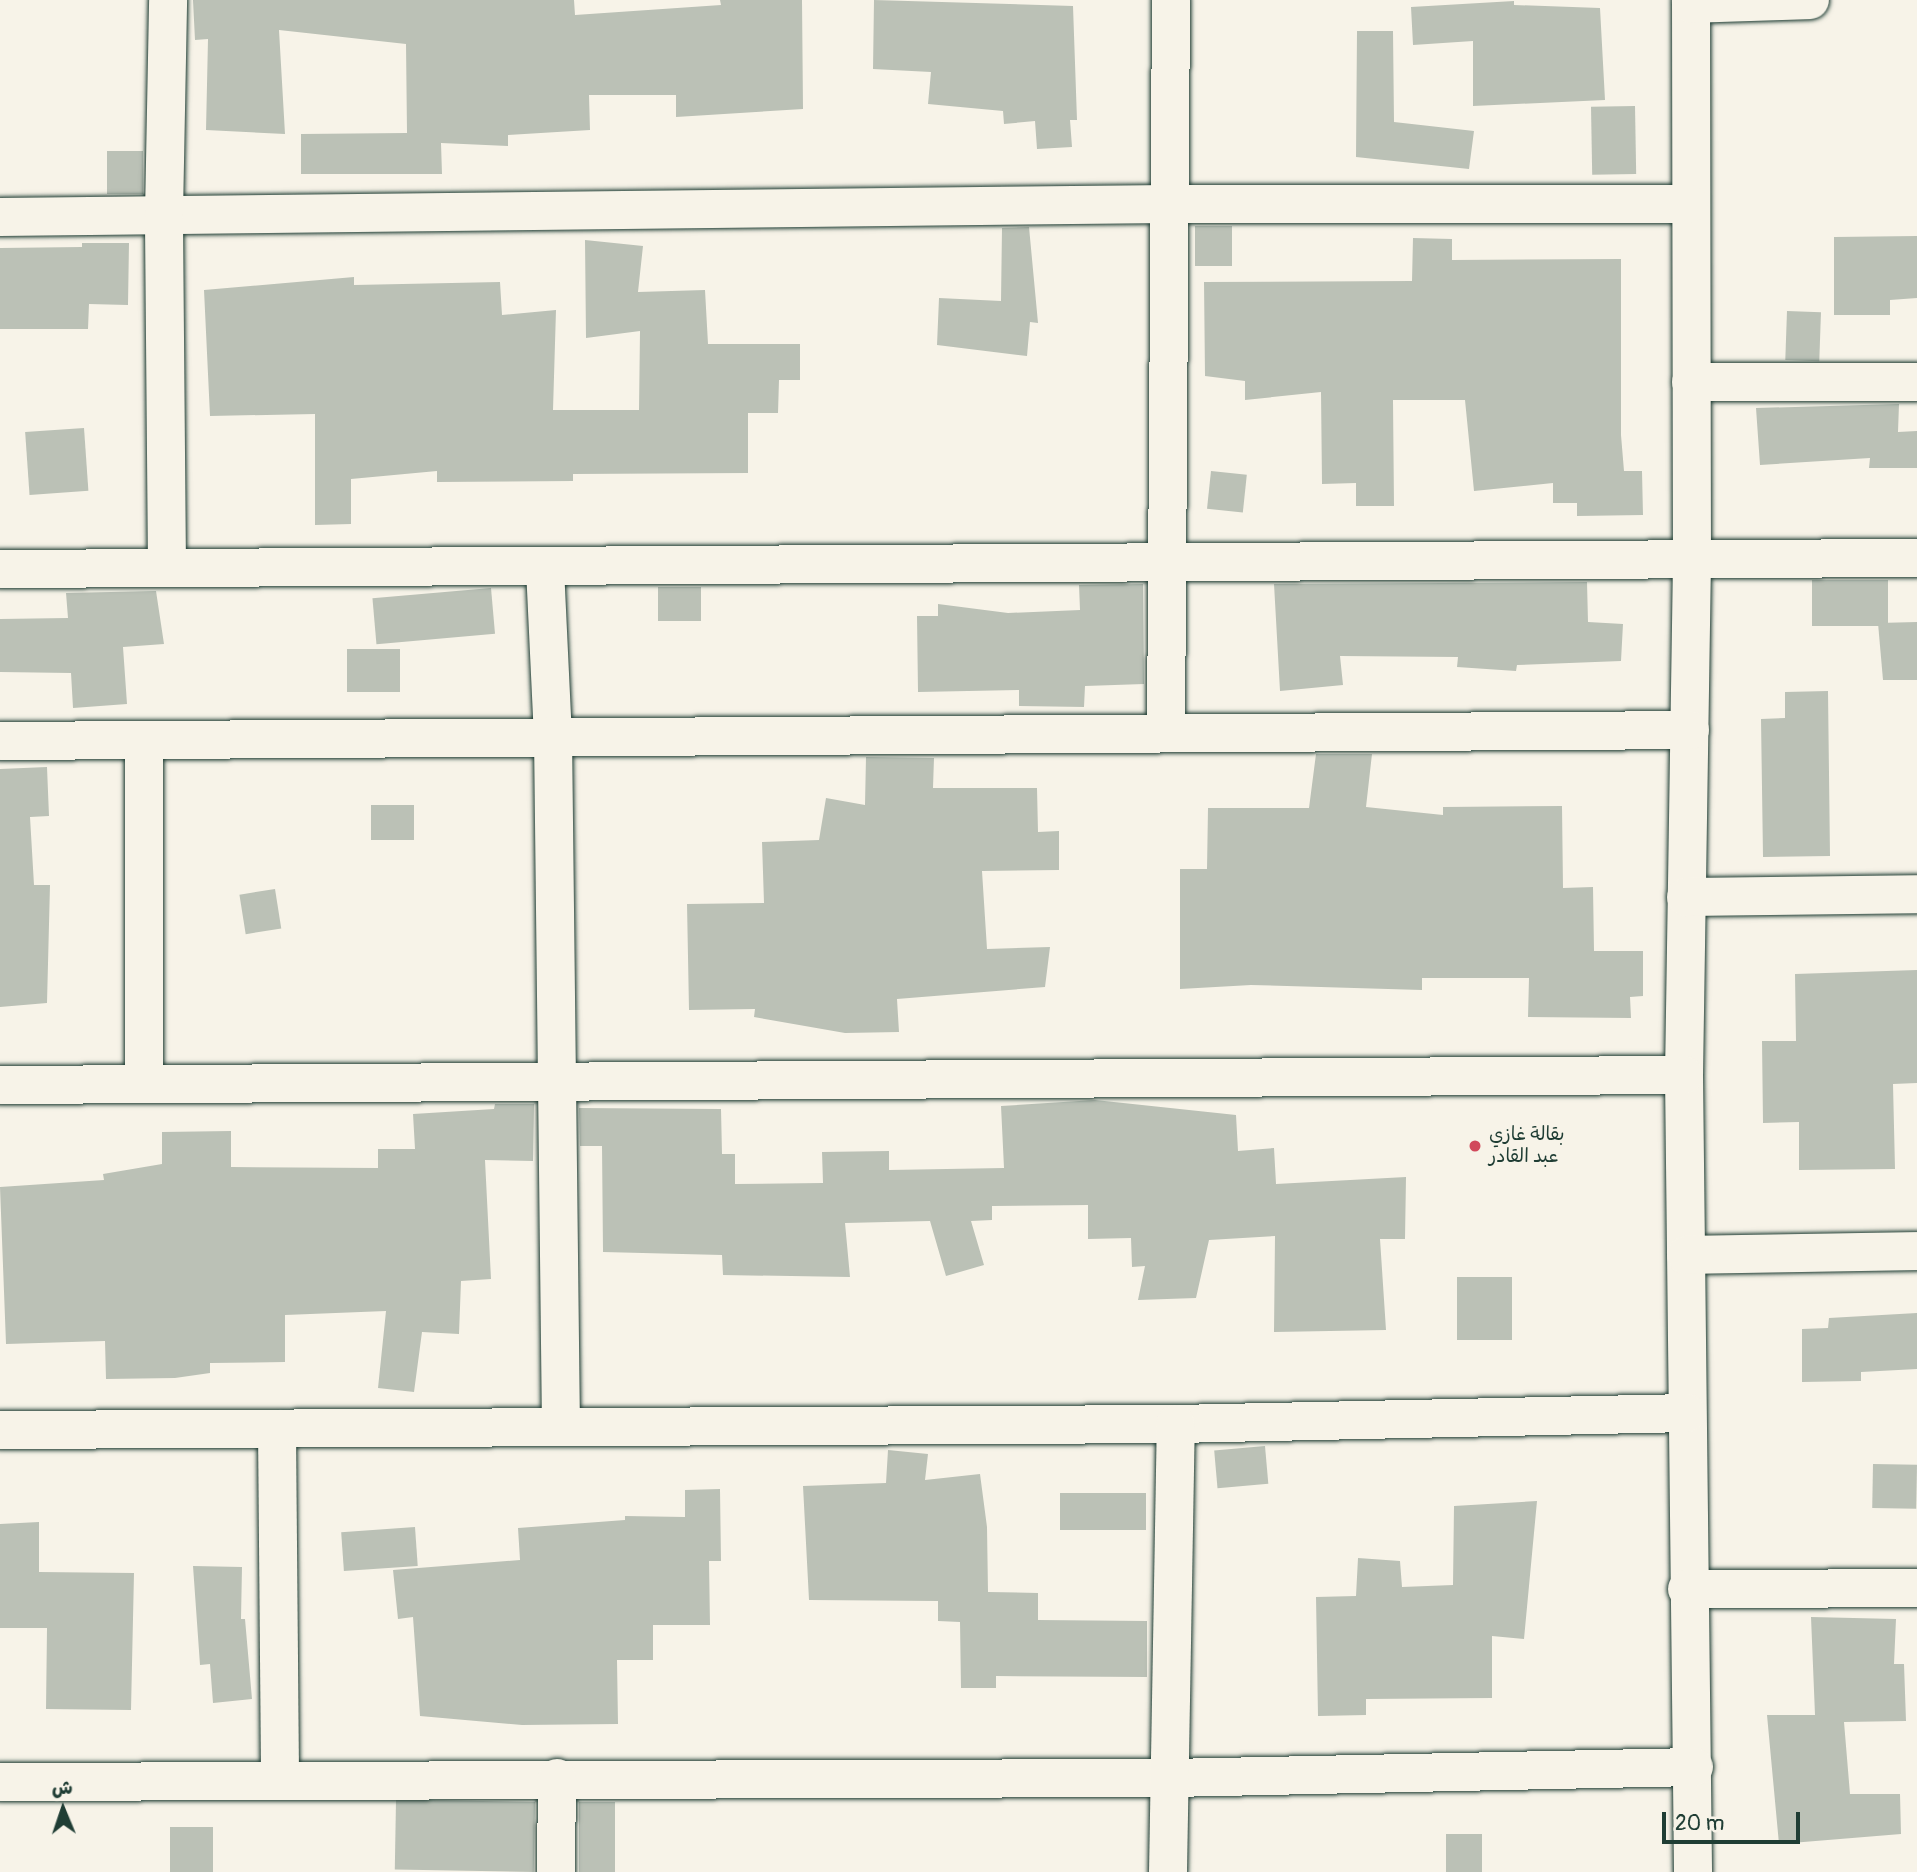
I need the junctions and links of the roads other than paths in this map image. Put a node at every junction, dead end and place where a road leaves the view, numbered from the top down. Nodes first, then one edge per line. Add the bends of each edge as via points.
1 (168, 0) edge
2 (1171, 0) edge
3 (1811, 0) edge
4 (1691, 2) edge
5 (1170, 204) junction
6 (1689, 204) junction
7 (164, 214) junction
8 (0, 217) edge
9 (1691, 382) junction
10 (1917, 382) edge
11 (1917, 558) edge
12 (1692, 561) junction
13 (1168, 562) junction
14 (167, 567) junction
15 (545, 568) junction
16 (0, 569) edge
17 (1690, 730) junction
18 (1166, 733) junction
19 (553, 735) junction
20 (0, 741) edge
21 (144, 741) junction
22 (1917, 894) edge
23 (1686, 897) junction
24 (1684, 1075) junction
25 (555, 1079) junction
26 (144, 1083) junction
27 (0, 1085) edge
28 (1917, 1251) edge
29 (1686, 1255) junction
30 (1687, 1413) junction
31 (1176, 1424) junction
32 (561, 1427) junction
33 (277, 1429) junction
34 (0, 1430) edge
35 (1917, 1588) edge
36 (1687, 1589) junction
37 (1694, 1767) junction
38 (557, 1778) junction
39 (1170, 1778) junction
40 (280, 1780) junction
41 (0, 1782) edge
42 (556, 1872) edge
43 (1168, 1872) edge
44 (1693, 1872) edge

1 - 7 street
2 - 5 street
3 - 4 street
4 - 6 street
5 - 6 street
5 - 7 street
5 - 13 street
6 - 9 street
7 - 8 street
7 - 14 street
9 - 10 street
9 - 12 street
11 - 12 street
12 - 13 street
12 - 17 street
13 - 15 street
13 - 18 street
14 - 15 street
14 - 16 street
15 - 19 street
17 - 18 street
17 - 23 street
18 - 19 street
19 - 21 street
19 - 25 street
20 - 21 street
21 - 26 street
22 - 23 street
23 - 24 street
24 - 25 street
24 - 29 street
25 - 26 street
25 - 32 street
26 - 27 street
28 - 29 street
29 - 30 street
30 - 31 street
30 - 36 street
31 - 32 street
31 - 39 street
32 - 33 street
33 - 34 street
33 - 40 street
35 - 36 street
36 - 37 street
37 - 39 street
37 - 44 street
38 - 39 street
38 - 40 street
38 - 42 street
39 - 43 street
40 - 41 street

